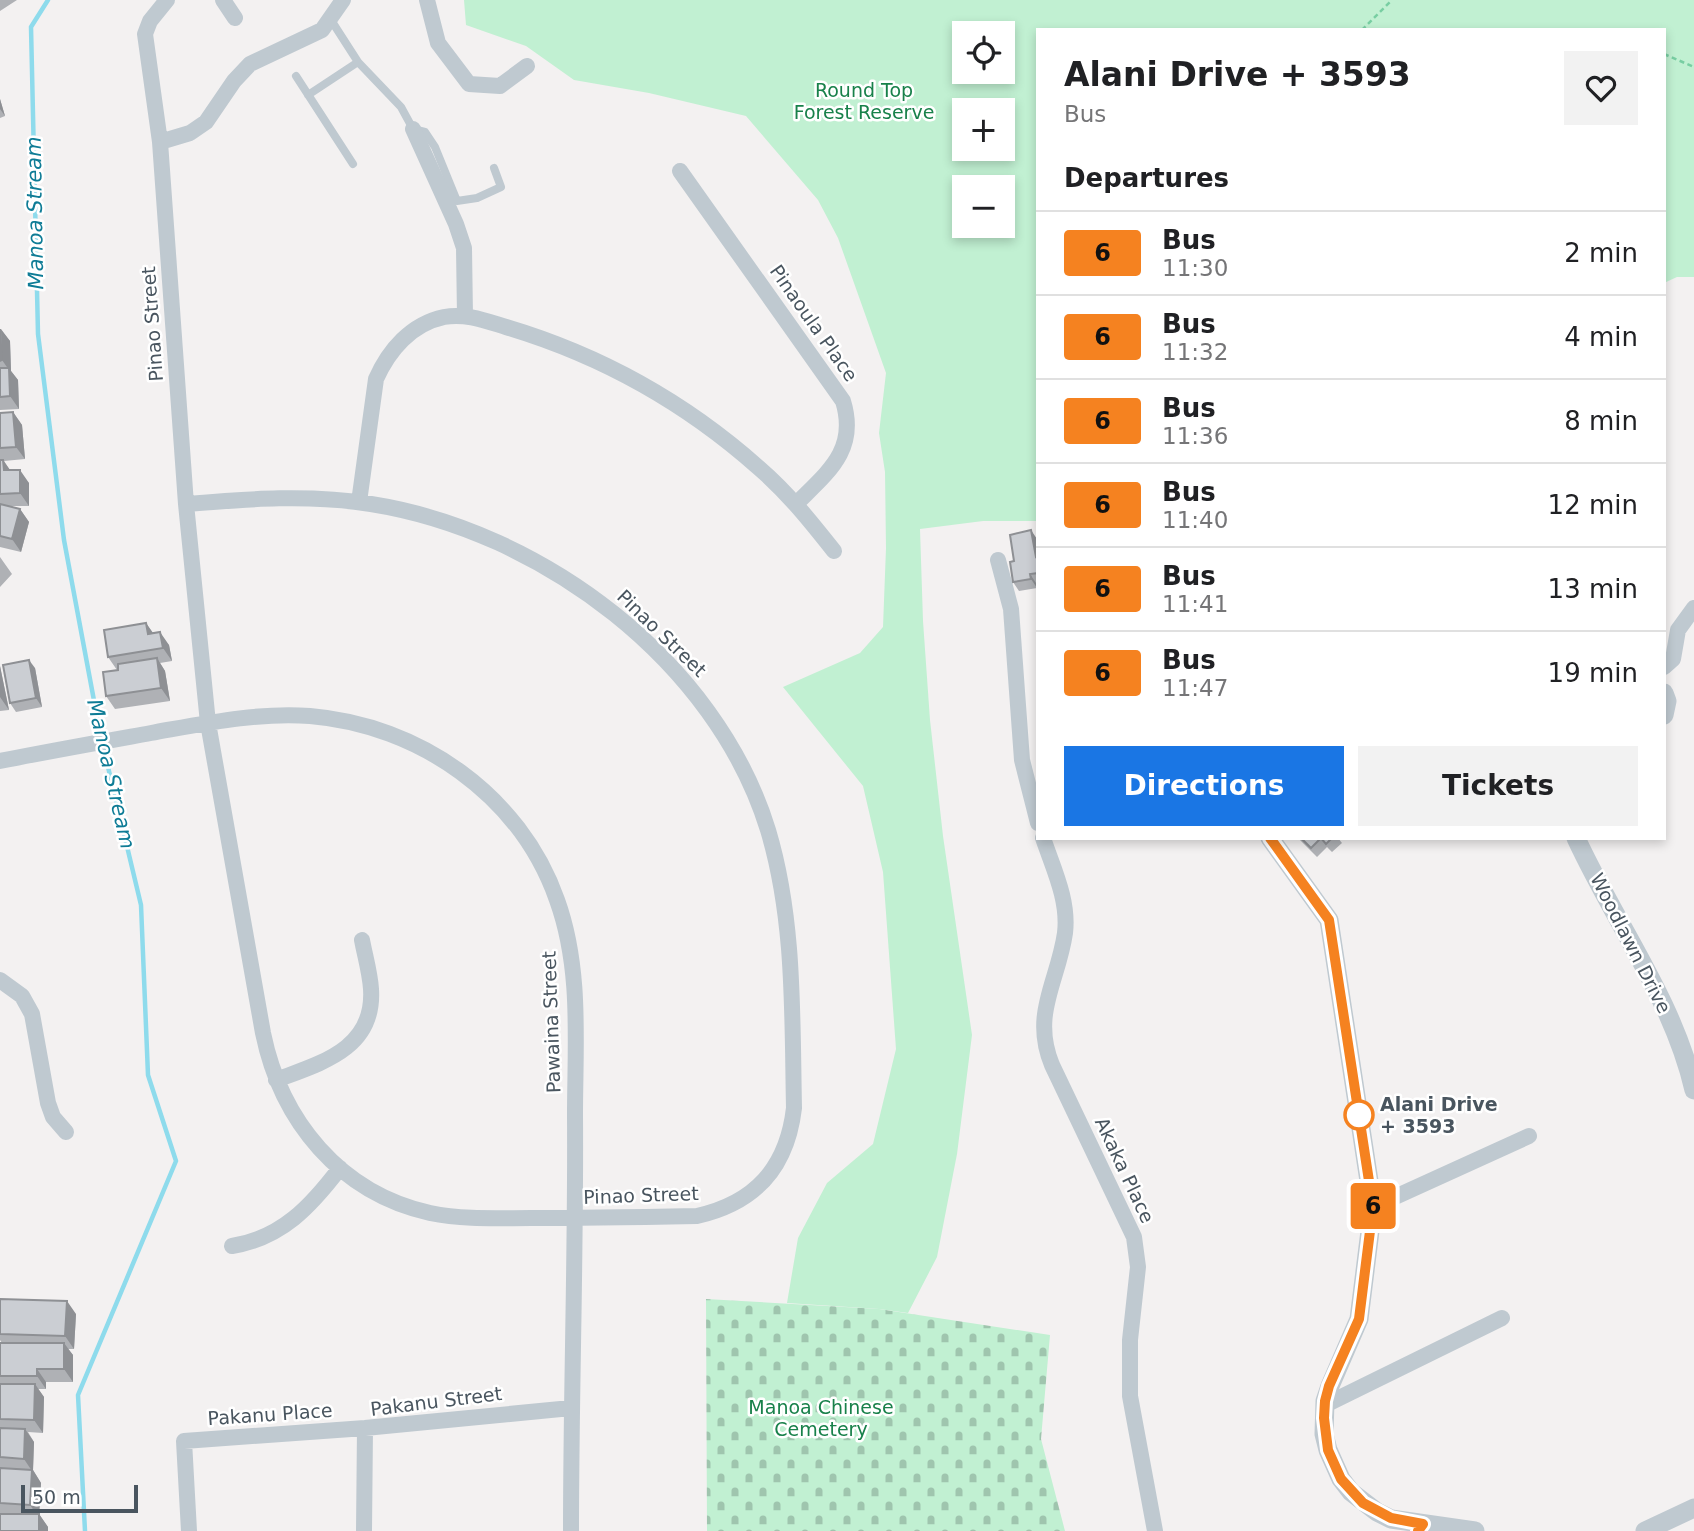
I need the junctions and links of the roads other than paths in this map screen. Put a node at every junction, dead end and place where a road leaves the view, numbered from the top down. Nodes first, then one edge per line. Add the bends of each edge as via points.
1 (167, 0) edge
2 (223, 0) edge
3 (343, 0) edge
4 (427, 0) edge
5 (236, 18) dead end
6 (331, 20) junction
7 (358, 62) junction
8 (527, 66) dead end
9 (296, 76) dead end
10 (308, 95) junction
11 (413, 129) junction
12 (160, 142) junction
13 (353, 164) dead end
14 (494, 168) dead end
15 (680, 171) dead end
16 (465, 316) junction
17 (359, 502) junction
18 (186, 504) junction
19 (796, 504) junction
20 (834, 551) dead end
21 (998, 560) dead end
22 (1694, 608) edge
23 (1666, 665) edge
24 (208, 723) junction
25 (0, 761) edge
26 (1036, 815) edge
27 (1044, 840) edge
28 (1271, 840) edge
29 (1577, 840) edge
30 (362, 940) dead end
31 (0, 980) edge
32 (276, 1080) junction
33 (1694, 1090) edge
34 (66, 1132) dead end
35 (1529, 1136) dead end
36 (340, 1168) junction
37 (1373, 1207) junction
38 (576, 1218) junction
39 (232, 1246) dead end
40 (1502, 1318) dead end
41 (1325, 1405) junction
42 (571, 1408) junction
43 (365, 1428) junction
44 (1694, 1507) edge
45 (1420, 1527) edge
46 (189, 1531) edge
47 (364, 1531) edge
48 (571, 1531) edge
49 (1155, 1531) edge
50 (1475, 1531) edge
51 (1645, 1531) edge

1 - 12 street, Pinao Street via 145,34
2 - 5 street
3 - 6 street
4 - 8 street via 438,43 469,84 500,86
6 - 7 lane
6 - 12 street via 322,30 250,64 206,121 190,133
7 - 10 lane
7 - 11 lane via 401,107
9 - 10 lane
10 - 13 lane
11 - 14 lane via 425,132 435,147 457,201 501,187
11 - 16 street via 464,248
12 - 18 street, Pinao Street
15 - 19 street, Pinaoula Place via 843,401 847,429 841,455
16 - 17 street via 444,317 419,327 397,345 382,366 376,379
16 - 19 street via 546,339 623,372 694,416
17 - 18 street, Pinao Street via 273,498
17 - 38 street, Pinao Street via 433,517 494,540 552,569 605,606 674,670 710,714 740,762 768,832 785,906 790,956 794,1108 783,1153 766,1179 728,1207 696,1216
18 - 24 street, Pinao Street
19 - 20 street
21 - 26 street via 1011,609 1023,760
22 - 23 street via 1678,630 1673,659
24 - 25 street, Pawaina Street
24 - 32 street, Pinao Street via 263,1033
24 - 38 street, Pawaina Street via 308,716 388,732 459,770 517,827 546,873 569,937 575,977
27 - 49 street, Akaka Place via 1064,899 1065,920 1047,996 1044,1041 1133,1237 1138,1266 1130,1396
28 - 37 street via 1329,920
29 - 33 street, Woodlawn Drive via 1662,1002
30 - 32 street via 372,991 363,1029 337,1056
31 - 34 street via 22,996 32,1014 48,1103
32 - 36 street, Pinao Street via 303,1130
35 - 37 street
36 - 38 street, Pinao Street via 386,1197 429,1212 474,1218
36 - 39 street via 313,1203 277,1231
37 - 41 street via 1359,1319
38 - 42 street, Pawaina Street
40 - 41 street
41 - 45 street via 1328,1450 1351,1492 1391,1518
42 - 43 street, Pakanu Street
42 - 48 street, Pawaina Street
43 - 46 street, Pakanu Place via 184,1441
43 - 47 street, Pakanu Street
44 - 51 street
45 - 50 street

